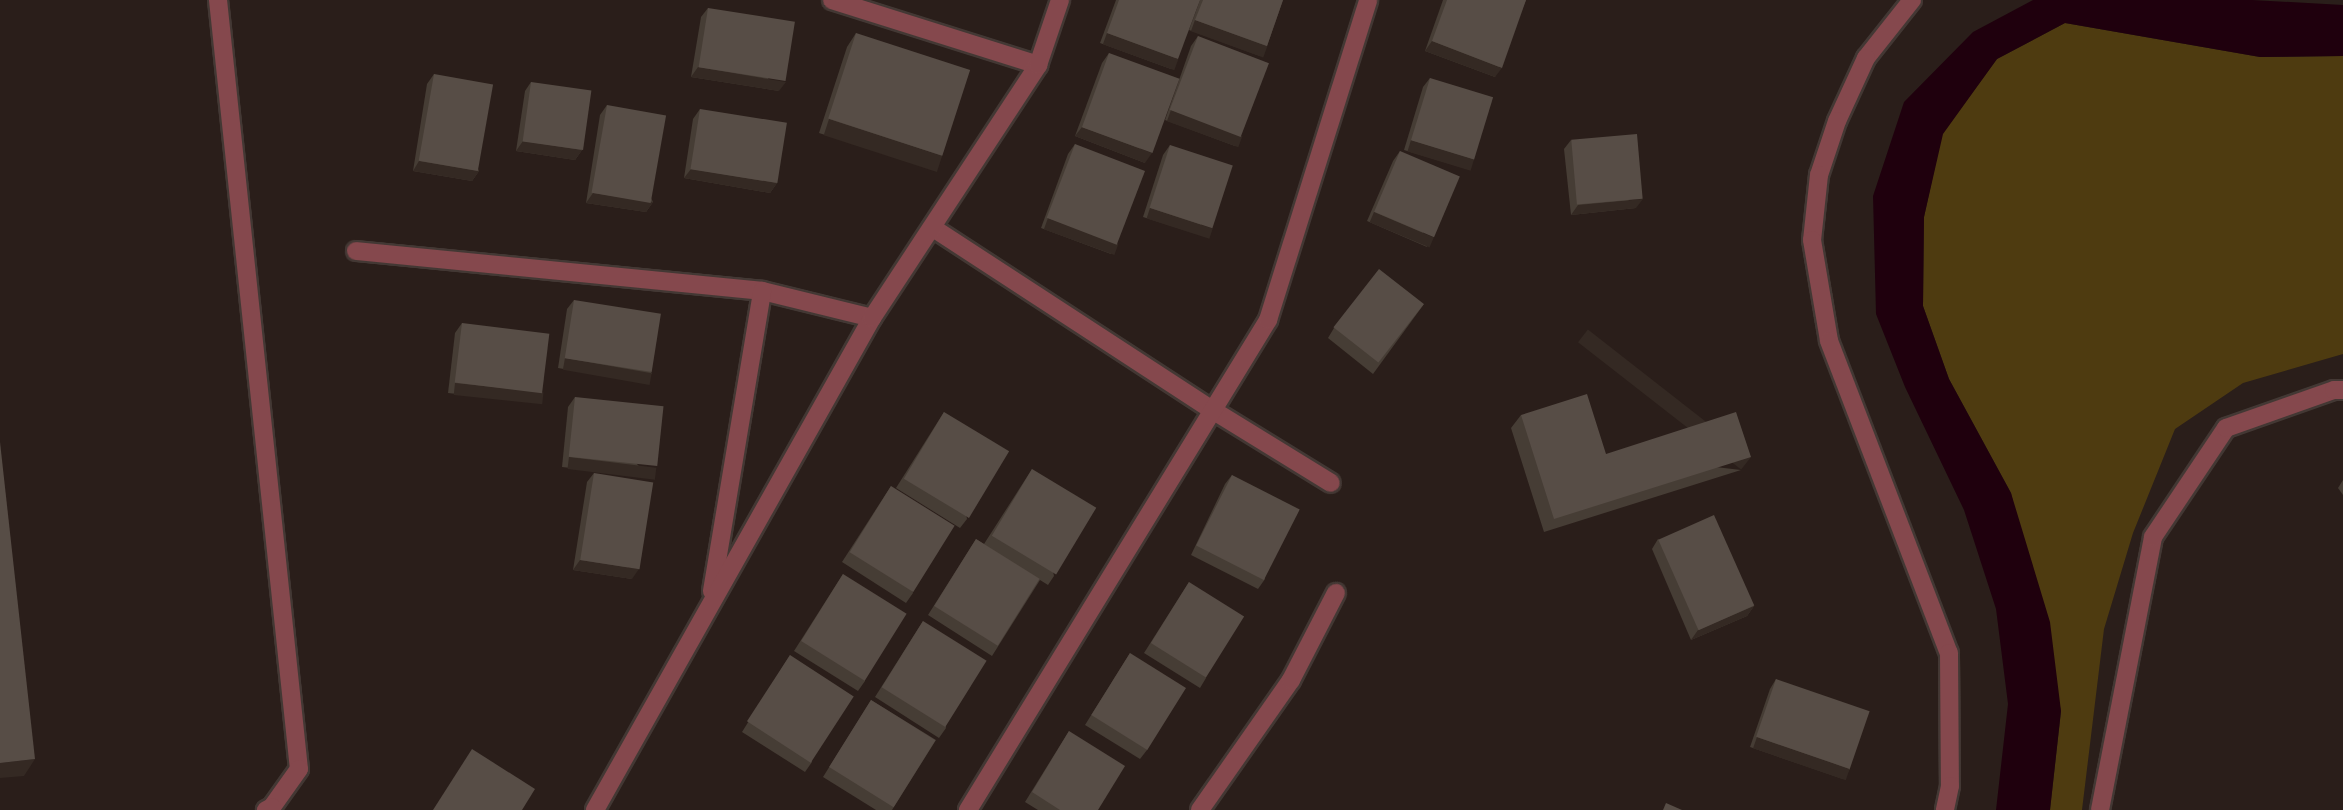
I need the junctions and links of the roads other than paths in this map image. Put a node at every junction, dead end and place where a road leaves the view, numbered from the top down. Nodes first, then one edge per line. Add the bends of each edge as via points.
1 (218, 0) edge
2 (832, 0) edge
3 (1060, 0) edge
4 (1368, 0) edge
5 (1912, 0) edge
6 (1038, 65) junction
7 (933, 228) junction
8 (356, 251) dead end
9 (762, 291) junction
10 (872, 318) junction
11 (2343, 390) edge
12 (1214, 411) junction
13 (1331, 483) dead end
14 (1336, 593) dead end
15 (710, 606) junction
16 (603, 807) edge
17 (266, 810) edge
18 (968, 810) edge
19 (1200, 810) edge
20 (1945, 810) edge
21 (2099, 810) edge

1 - 17 street via 299,769
2 - 6 street
3 - 6 street
4 - 12 street via 1268,320
5 - 20 street via 1866,58 1837,121 1819,175 1812,240 1829,341 1949,653 1950,786
6 - 7 street
7 - 10 street
7 - 12 street
8 - 9 street
9 - 10 street
9 - 15 street
10 - 15 street
11 - 21 street via 2226,428 2153,537
12 - 13 street
12 - 18 street
14 - 19 street via 1292,680
15 - 16 street

